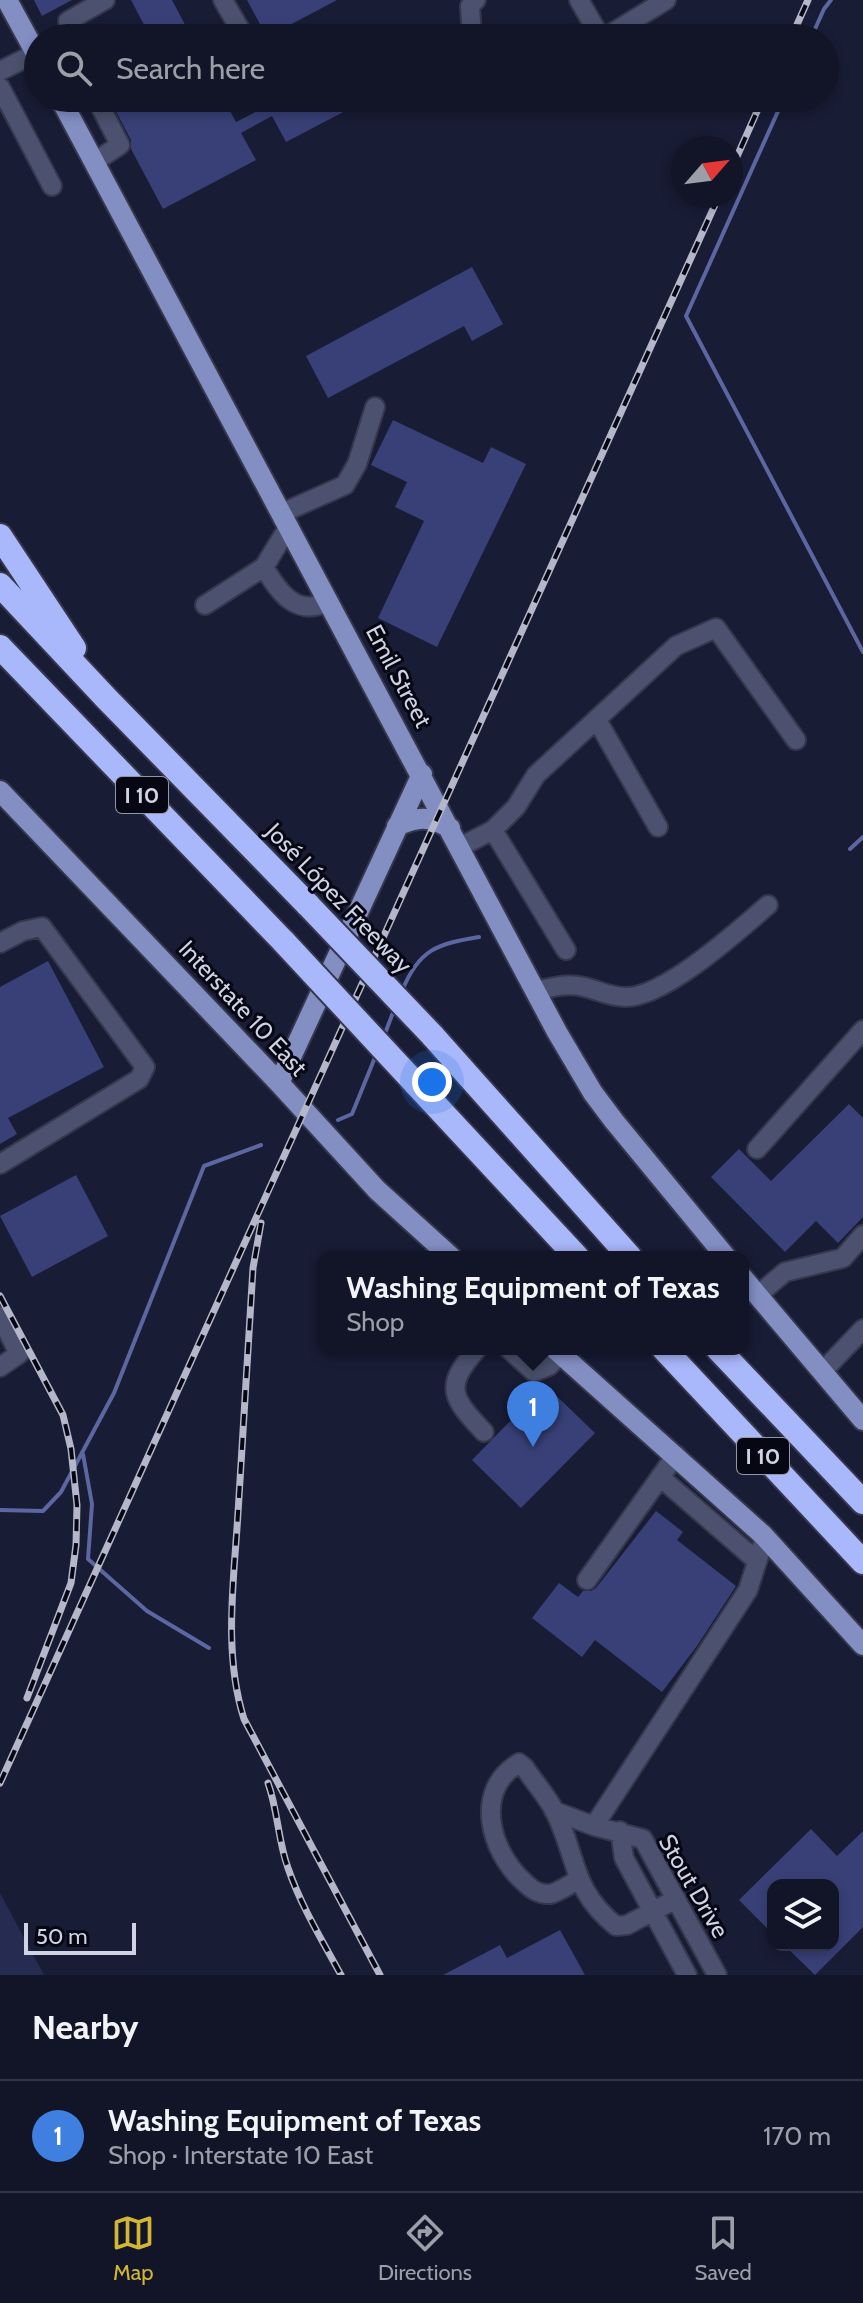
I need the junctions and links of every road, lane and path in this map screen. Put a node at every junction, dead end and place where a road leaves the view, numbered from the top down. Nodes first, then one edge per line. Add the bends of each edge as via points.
1 (7, 0) edge
2 (105, 0) edge
3 (223, 0) edge
4 (476, 0) edge
5 (579, 0) edge
6 (666, 0) edge
7 (66, 24) edge
8 (237, 24) edge
9 (471, 24) edge
10 (594, 24) edge
11 (626, 24) edge
12 (24, 31) edge
13 (24, 61) edge
14 (0, 71) edge
15 (0, 87) edge
16 (67, 112) edge
17 (103, 112) edge
18 (94, 162) junction
19 (52, 186) dead end
20 (375, 407) dead end
21 (285, 519) junction
22 (0, 536) edge
23 (264, 567) junction
24 (0, 585) edge
25 (329, 601) junction
26 (205, 605) dead end
27 (0, 647) edge
28 (0, 668) edge
29 (106, 698) junction
30 (69, 719) junction
31 (597, 720) junction
32 (796, 740) dead end
33 (422, 774) junction
34 (0, 791) edge
35 (397, 826) junction
36 (658, 827) dead end
37 (450, 828) junction
38 (493, 830) junction
39 (460, 847) junction
40 (768, 905) dead end
41 (0, 943) edge
42 (566, 950) dead end
43 (535, 991) junction
44 (863, 1030) edge
45 (279, 1083) junction
46 (757, 1149) dead end
47 (0, 1164) edge
48 (863, 1235) edge
49 (444, 1251) edge
50 (571, 1251) edge
51 (625, 1251) edge
52 (721, 1251) edge
53 (749, 1285) edge
54 (758, 1295) junction
55 (0, 1316) edge
56 (863, 1329) edge
57 (472, 1355) edge
58 (516, 1355) edge
59 (556, 1355) edge
60 (561, 1355) edge
61 (670, 1355) edge
62 (724, 1355) edge
63 (0, 1367) edge
64 (822, 1372) junction
65 (863, 1420) edge
66 (484, 1432) dead end
67 (676, 1455) junction
68 (660, 1477) junction
69 (863, 1502) edge
70 (765, 1537) junction
71 (757, 1561) junction
72 (863, 1562) edge
73 (587, 1580) dead end
74 (863, 1645) edge
75 (554, 1811) junction
76 (594, 1826) junction
77 (620, 1831) junction
78 (578, 1880) junction
79 (676, 1899) junction
80 (652, 1910) junction
81 (687, 1975) edge
82 (717, 1975) edge

1 - 12 main road
2 - 7 street
3 - 8 street
4 - 9 street via 470,6
5 - 10 street
6 - 11 street
13 - 14 street
15 - 19 street
16 - 18 main road, Emil Street
17 - 18 street via 120,145
18 - 21 main road, Emil Street
20 - 21 street via 345,485
21 - 23 street
21 - 25 main road, Emil Street
22 - 29 highway
23 - 25 street via 281,594 305,608
23 - 26 street
24 - 29 highway, José López Freeway / I 10
25 - 33 main road, Emil Street
27 - 30 highway, I 10
28 - 30 highway
29 - 51 highway, José López Freeway / I 10, bridge via 432,1035
30 - 50 highway, I 10, bridge
31 - 32 street via 676,646 716,628
31 - 36 street
31 - 38 street via 536,775
33 - 35 main road
33 - 37 main road, Emil Street
34 - 45 main road, Interstate 10 East
35 - 37 main road via 427,816
35 - 45 main road
37 - 39 main road, Emil Street
38 - 39 street
38 - 42 street
39 - 43 main road, Emil Street
40 - 43 street via 675,978 629,998 564,984
41 - 47 street via 42,927 145,1067 139,1079
43 - 52 main road, Emil Street via 593,1093
44 - 46 street
45 - 49 main road, Interstate 10 East via 377,1190
48 - 54 street via 843,1258 785,1272
53 - 54 main road
54 - 64 main road
55 - 63 street via 19,1354
56 - 64 street
57 - 66 street via 454,1385 461,1407
58 - 59 street via 534,1372 549,1366
60 - 67 main road
61 - 72 highway, I 10
62 - 69 highway, I 10
64 - 65 main road
67 - 68 street
67 - 70 main road
68 - 71 street
68 - 73 street
70 - 71 street
70 - 74 main road
71 - 76 street via 748,1590
75 - 76 street, Stout Drive
75 - 78 street
75 - 78 street via 519,1763 496,1787 490,1816 495,1842 503,1861 534,1892 550,1894
76 - 77 street, Stout Drive
77 - 79 street, Stout Drive via 643,1839
77 - 80 street, Stout Drive via 624,1858
78 - 80 street via 616,1926
79 - 80 street
79 - 82 street, Stout Drive
80 - 81 street, Stout Drive

